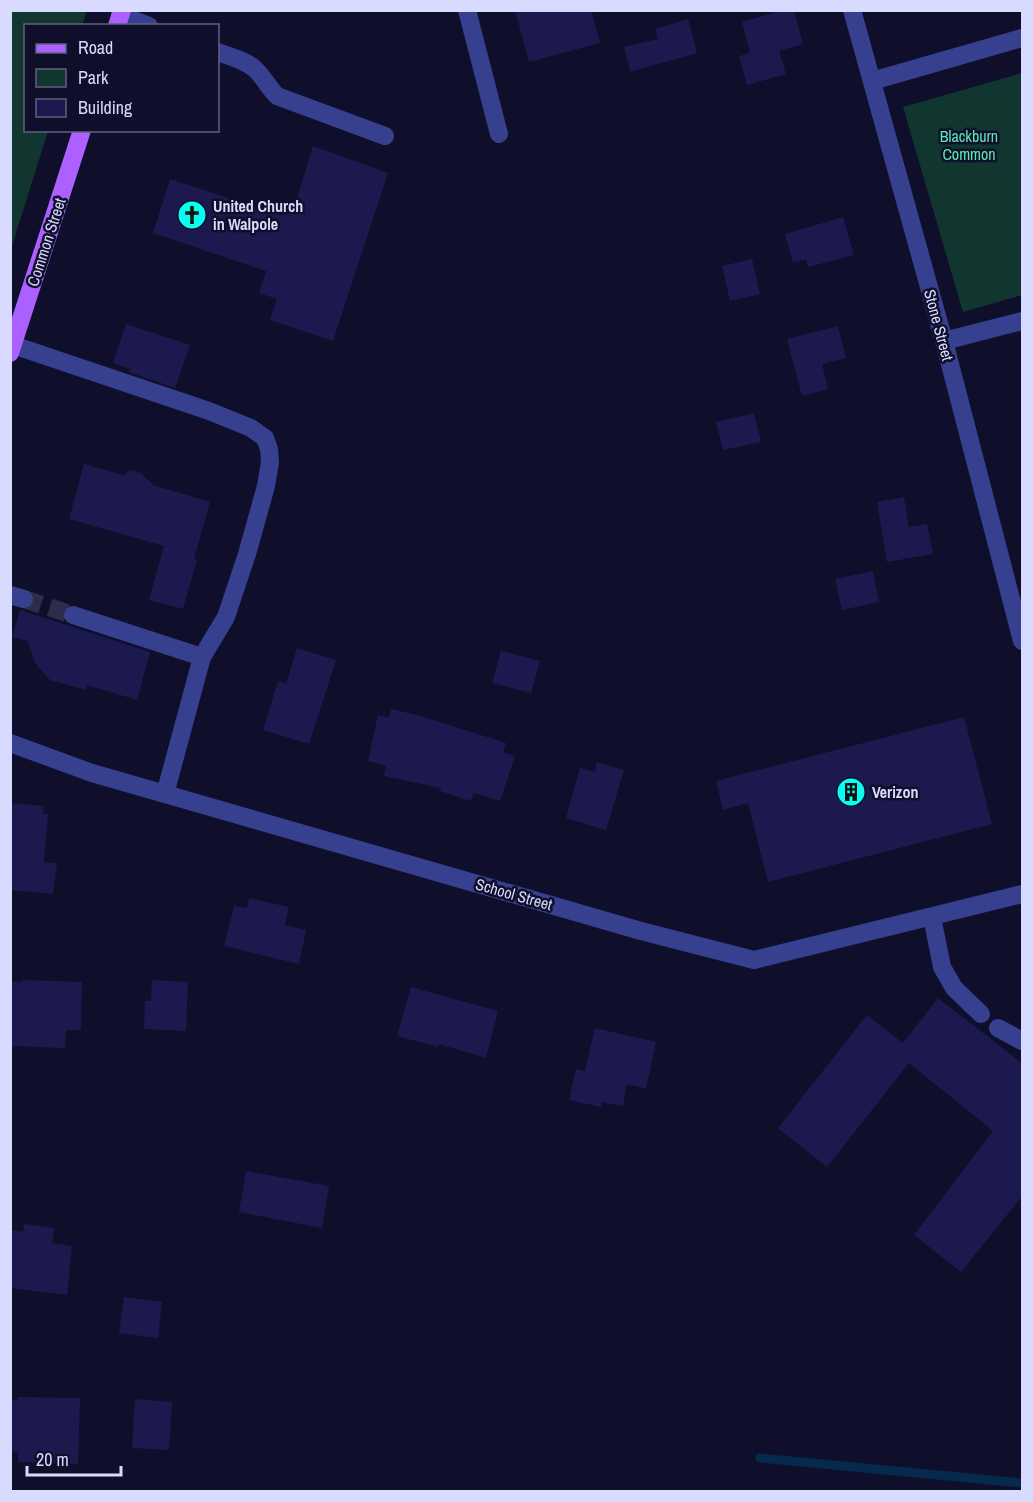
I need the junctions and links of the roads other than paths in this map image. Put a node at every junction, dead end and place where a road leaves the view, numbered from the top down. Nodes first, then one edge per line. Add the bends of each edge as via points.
1 (467, 10) edge
2 (852, 10) edge
3 (119, 17) edge
4 (142, 24) edge
5 (1023, 38) edge
6 (219, 52) edge
7 (872, 81) junction
8 (81, 132) edge
9 (499, 134) dead end
10 (385, 136) dead end
11 (1023, 321) edge
12 (944, 341) junction
13 (12, 349) edge
14 (73, 615) tunnel mouth
15 (1023, 641) edge
16 (202, 657) junction
17 (10, 743) edge
18 (165, 794) junction
19 (1023, 894) edge
20 (932, 917) junction
21 (981, 1014) dead end
22 (998, 1028) dead end
23 (1023, 1041) edge

1 - 9 street
2 - 7 street, Stone Street
3 - 4 street
5 - 7 street
6 - 10 street via 256,70 278,96
7 - 12 street, Stone Street
8 - 13 main road, Common Street
11 - 12 street
12 - 15 street, Stone Street
13 - 16 street via 209,411 265,438 270,462 247,554 226,617
14 - 16 street
16 - 18 street
17 - 18 street, School Street
18 - 20 street, School Street via 754,960
19 - 20 street, School Street
20 - 21 street via 942,966 954,988
22 - 23 street

